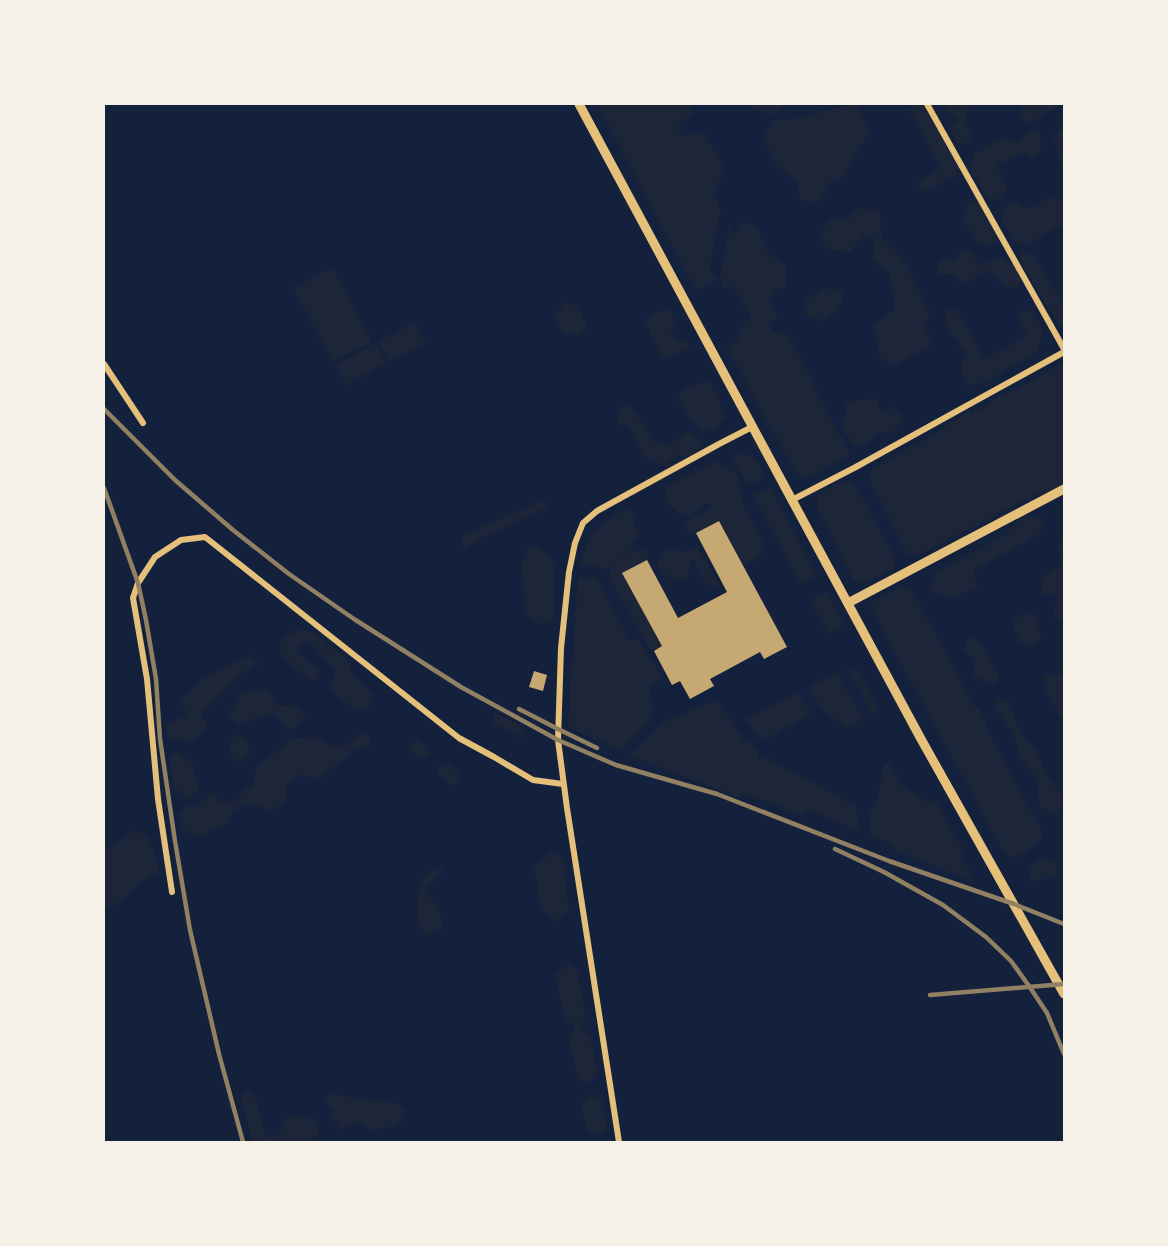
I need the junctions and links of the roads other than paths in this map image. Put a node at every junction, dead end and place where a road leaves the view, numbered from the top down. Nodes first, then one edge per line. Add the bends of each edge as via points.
1 (579, 104) edge
2 (927, 104) edge
3 (1065, 351) edge
4 (104, 364) edge
5 (143, 423) dead end
6 (752, 428) junction
7 (1065, 489) edge
8 (792, 500) junction
9 (848, 603) junction
10 (563, 784) junction
11 (172, 892) dead end
12 (1065, 994) edge
13 (619, 1143) edge

1 - 6 street
2 - 3 street
3 - 8 street
4 - 5 street
6 - 8 street
6 - 10 street via 597,511 583,523 569,572 561,648 558,740
7 - 9 street
8 - 9 street
9 - 12 street
10 - 11 street via 533,780 459,738 205,537 181,540 155,557 133,598 147,679 158,799
10 - 13 street

